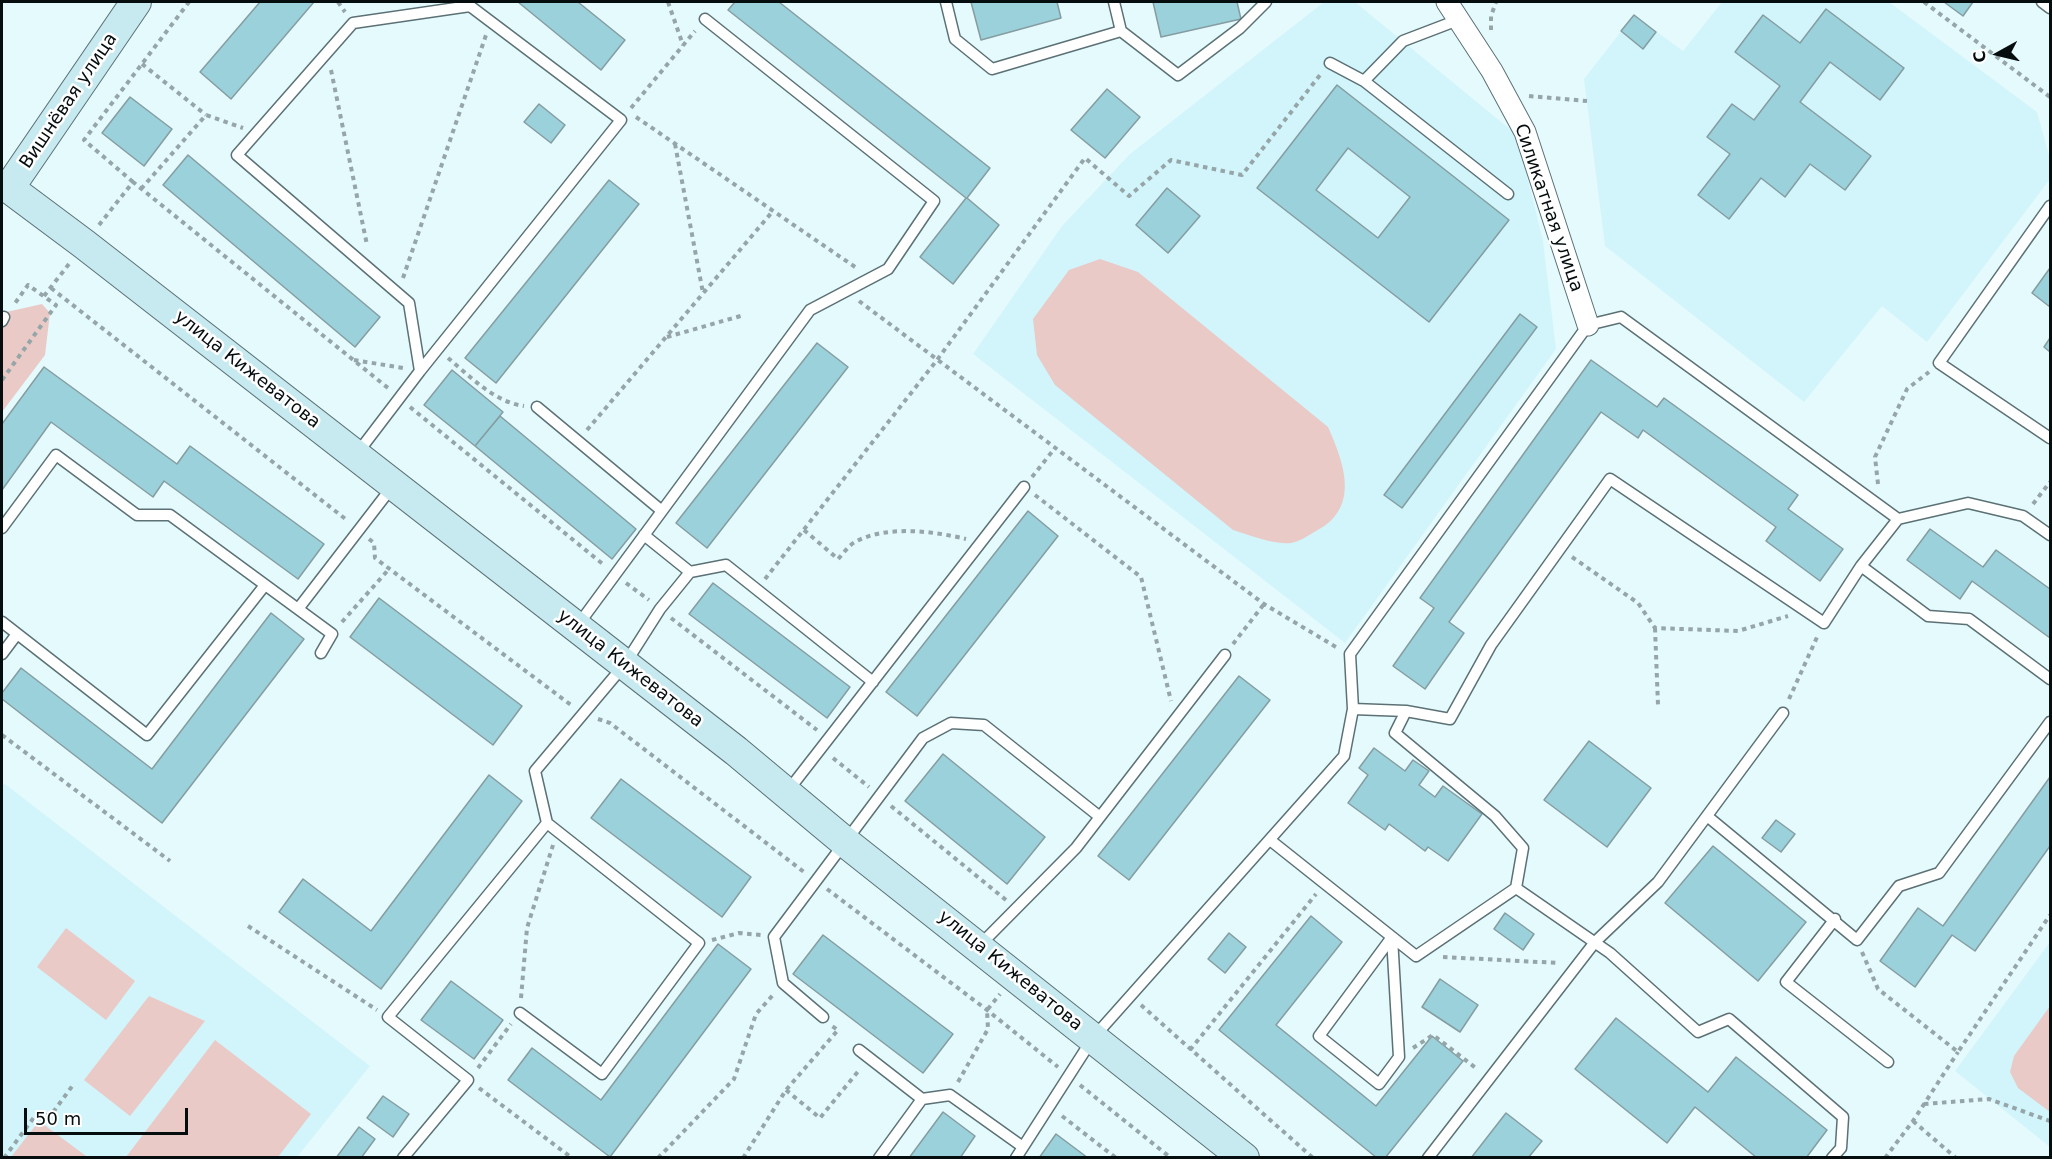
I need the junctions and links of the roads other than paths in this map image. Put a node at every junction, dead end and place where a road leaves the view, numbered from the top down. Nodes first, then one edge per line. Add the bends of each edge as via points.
1 (136, 2) edge
2 (946, 2) edge
3 (1114, 2) edge
4 (1266, 2) edge
5 (2043, 2) edge
6 (2050, 8) edge
7 (1453, 10) edge
8 (705, 19) road end
9 (1121, 30) junction
10 (1330, 63) road end
11 (1364, 81) junction
12 (5, 194) edge
13 (1508, 194) dead end
14 (2050, 206) edge
15 (1588, 325) junction
16 (420, 371) junction
17 (537, 407) dead end
18 (2050, 438) edge
19 (356, 455) junction
20 (393, 485) junction
21 (1024, 487) road end
22 (662, 511) junction
23 (1898, 519) junction
24 (2, 528) edge
25 (644, 535) junction
26 (2050, 535) edge
27 (1861, 566) junction
28 (690, 572) junction
29 (265, 585) junction
30 (298, 609) junction
31 (2, 622) edge
32 (576, 627) junction
33 (17, 634) junction
34 (321, 653) dead end
35 (2, 654) edge
36 (1225, 655) road end
37 (625, 664) junction
38 (2050, 679) edge
39 (873, 682) junction
40 (1353, 709) junction
41 (1406, 711) junction
42 (1783, 714) road end
43 (2050, 722) edge
44 (787, 792) junction
45 (1707, 816) junction
46 (1100, 817) junction
47 (547, 823) junction
48 (1270, 840) junction
49 (845, 842) junction
50 (1516, 888) junction
51 (1835, 919) junction
52 (1392, 937) junction
53 (1595, 942) junction
54 (980, 946) junction
55 (520, 1013) road end
56 (823, 1017) dead end
57 (1094, 1038) junction
58 (859, 1050) dead end
59 (1888, 1062) dead end
60 (922, 1099) junction
61 (1023, 1147) junction
62 (403, 1158) edge
63 (879, 1158) edge
64 (1016, 1158) edge
65 (1244, 1158) edge
66 (1428, 1158) edge
67 (1832, 1158) edge

1 - 12 main road, Вишнёвая улица
2 - 9 lane via 955,39 992,69
3 - 9 lane
4 - 9 lane via 1240,28 1178,75
5 - 6 lane
7 - 11 lane via 1403,41
7 - 15 street, Силикатная улица via 1525,132
8 - 22 lane via 934,201 888,269 810,310
10 - 11 lane
11 - 13 lane
12 - 19 main road, улица Кижеватова via 84,244
14 - 18 lane via 1939,363
15 - 23 lane via 1621,317
15 - 40 lane via 1350,654
16 - 16 lane via 621,120 470,6 352,23 237,154 409,303
16 - 19 lane
17 - 22 lane
19 - 20 main road, улица Кижеватова
20 - 30 lane
20 - 32 main road, улица Кижеватова
21 - 39 lane
22 - 25 lane
23 - 26 lane via 1968,503 2023,516
23 - 27 lane
24 - 29 lane via 56,455 137,515 170,515
25 - 28 lane
25 - 32 lane
27 - 38 lane via 1928,616 1969,619
27 - 41 lane via 1824,623 1610,479 1491,645 1450,719
28 - 37 lane via 660,609
28 - 39 lane via 726,565
29 - 30 lane
29 - 33 lane via 147,735
30 - 34 lane via 332,634
31 - 33 lane
32 - 37 main road, улица Кижеватова
33 - 35 lane
36 - 46 lane
37 - 44 main road, улица Кижеватова
37 - 47 lane via 535,771
39 - 44 lane
40 - 41 lane
40 - 48 lane via 1344,756
41 - 50 lane via 1395,733 1495,816 1523,848
42 - 45 lane
43 - 51 lane via 1939,873 1899,886 1857,940
44 - 49 main road, улица Кижеватова
45 - 51 lane
45 - 53 lane via 1658,882
46 - 49 lane via 984,726 951,723 923,738
46 - 54 lane via 1076,848
47 - 55 lane via 699,943 602,1074
47 - 62 lane via 388,1017 468,1080
48 - 52 lane
48 - 57 lane
49 - 54 main road, улица Кижеватова
49 - 56 lane via 774,937 783,983
50 - 52 lane via 1416,956
50 - 53 lane
51 - 59 lane via 1786,982
52 - 52 lane via 1319,1036 1379,1084 1399,1057
53 - 66 lane
53 - 67 lane via 1698,1032 1729,1019 1843,1117 1841,1148
54 - 57 main road, улица Кижеватова
57 - 61 lane
57 - 65 main road, улица Кижеватова
58 - 60 lane
60 - 61 lane via 950,1095
60 - 63 lane
61 - 64 lane

